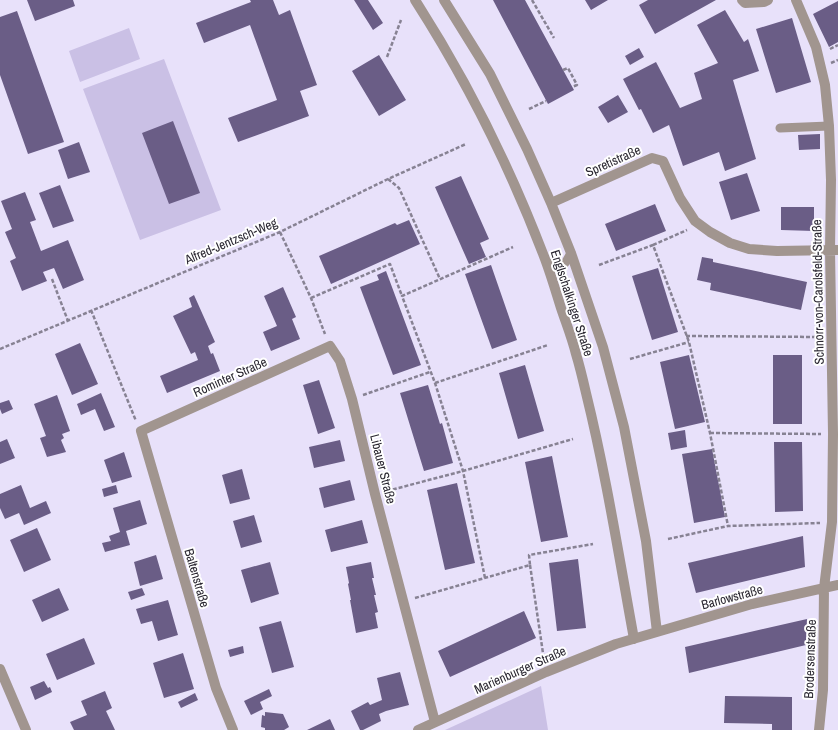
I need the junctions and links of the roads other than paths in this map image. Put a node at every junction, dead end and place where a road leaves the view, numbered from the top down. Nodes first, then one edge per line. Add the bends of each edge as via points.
1 (415, 0) edge
2 (444, 0) edge
3 (768, 0) edge
4 (796, 0) edge
5 (744, 2) edge
6 (829, 126) junction
7 (780, 128) dead end
8 (551, 203) junction
9 (834, 250) edge
10 (571, 253) junction
11 (546, 261) junction
12 (330, 346) joint
13 (141, 431) joint
14 (832, 522) junction
15 (838, 534) edge
16 (838, 585) edge
17 (824, 588) junction
18 (657, 632) junction
19 (634, 638) junction
20 (0, 670) edge
21 (435, 722) junction
22 (26, 730) edge
23 (233, 730) edge
24 (418, 730) edge
25 (820, 730) edge

1 - 11 street, Englschalkinger Straße via 467,88 504,163
2 - 8 street, Englschalkinger Straße via 490,74
3 - 5 street
4 - 6 street, Schnorr-von-Carolsfeld-Straße via 816,47 825,86
6 - 7 lane
6 - 9 street, Schnorr-von-Carolsfeld-Straße
8 - 9 street, Spretistraße via 652,158 663,161 680,198 695,221 730,243 748,249 776,251
8 - 10 street, Englschalkinger Straße
9 - 14 street, Schnorr-von-Carolsfeld-Straße
10 - 11 lane via 562,266 554,267
10 - 18 street, Englschalkinger Straße via 603,347 624,427 646,541
11 - 19 street, Englschalkinger Straße via 576,354 596,432
12 - 13 street, Rominter Straße
12 - 21 street, Libauer Straße via 340,361 352,399
13 - 23 street, Baltenstraße via 216,688
14 - 15 street
14 - 17 street, Schnorr-von-Carolsfeld-Straße
16 - 17 street, Barlowstraße
17 - 18 street, Barlowstraße via 752,604
17 - 25 street, Brodersenstraße
18 - 19 street, Barlowstraße
19 - 21 street, Marienburger Straße via 546,672
20 - 22 street
21 - 24 street, Marienburger Straße

